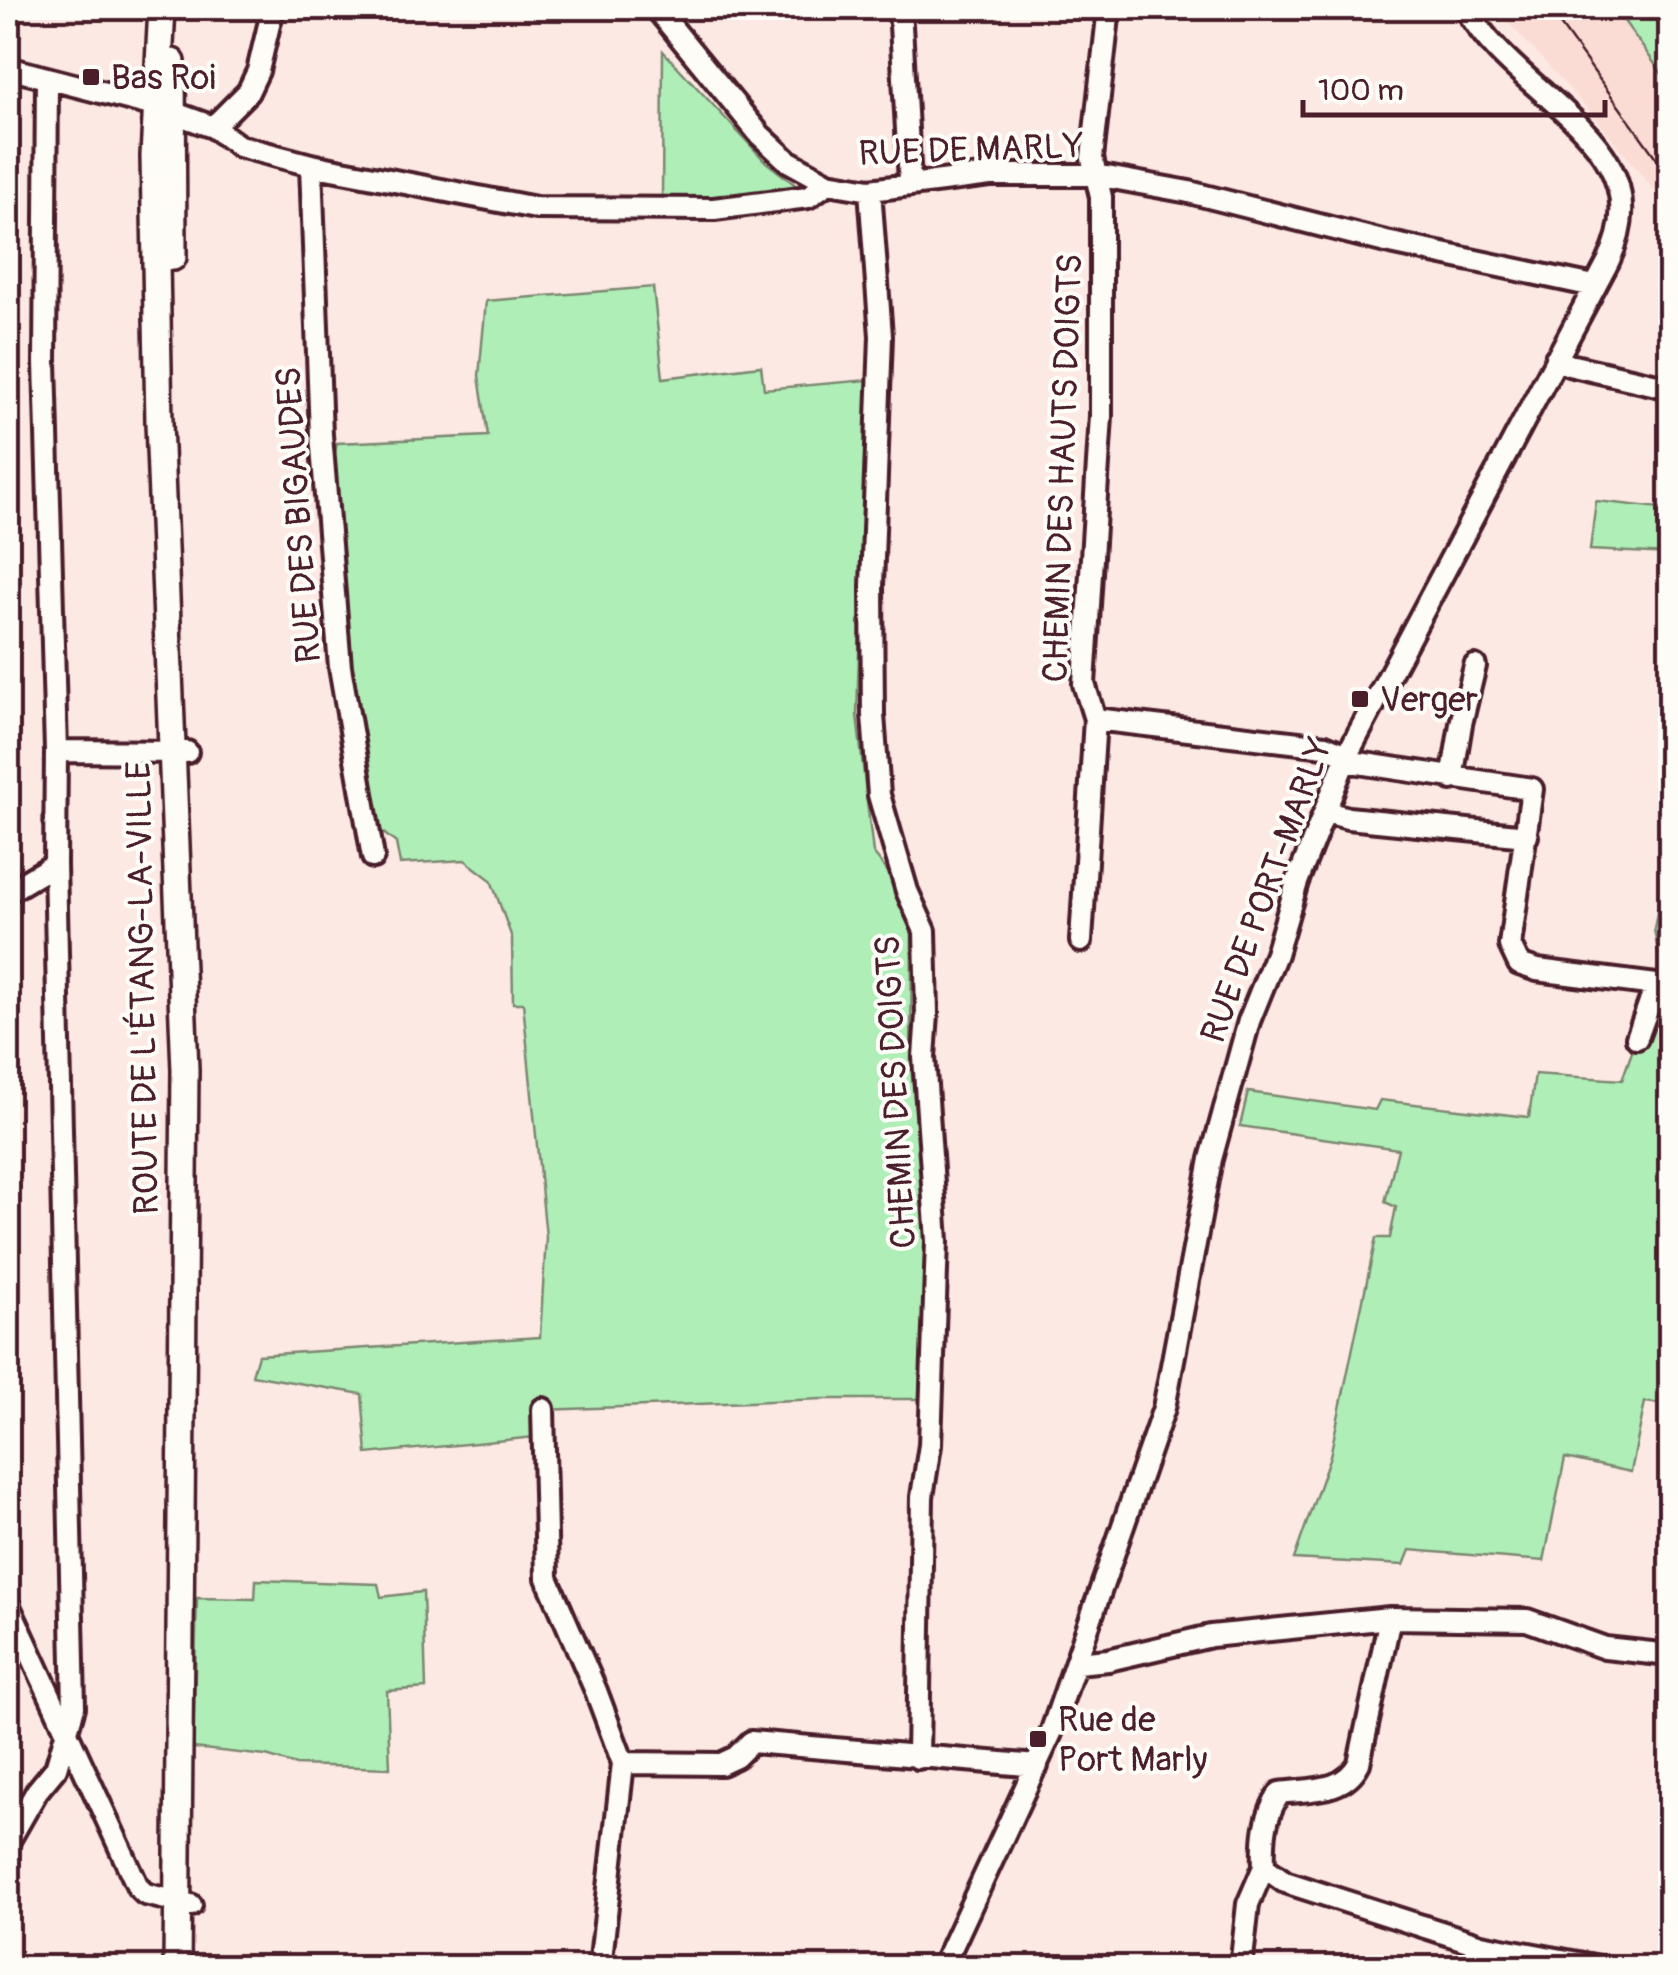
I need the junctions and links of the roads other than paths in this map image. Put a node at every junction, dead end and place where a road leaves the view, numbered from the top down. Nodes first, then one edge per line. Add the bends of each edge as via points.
1 (162, 8) edge
2 (171, 8) edge
3 (273, 8) edge
4 (656, 8) edge
5 (900, 8) edge
6 (1109, 8) edge
7 (1466, 8) edge
8 (8, 68) edge
9 (47, 79) junction
10 (165, 109) junction
11 (213, 128) junction
12 (311, 165) junction
13 (1096, 175) junction
14 (910, 182) junction
15 (828, 184) junction
16 (870, 190) junction
17 (1594, 286) junction
18 (1556, 358) junction
19 (1670, 388) edge
20 (1475, 666) dead end
21 (1095, 720) junction
22 (56, 750) junction
23 (180, 752) junction
24 (1346, 758) junction
25 (1452, 778) junction
26 (1326, 812) junction
27 (1527, 836) junction
28 (373, 857) dead end
29 (55, 864) junction
30 (8, 892) edge
31 (1081, 941) dead end
32 (1638, 1038) dead end
33 (543, 1409) dead end
34 (8, 1604) edge
35 (1390, 1618) junction
36 (1670, 1655) edge
37 (1077, 1662) junction
38 (67, 1733) junction
39 (918, 1758) junction
40 (623, 1763) junction
41 (1037, 1766) junction
42 (8, 1842) edge
43 (1264, 1868) junction
44 (185, 1904) junction
45 (177, 1968) edge
46 (188, 1968) edge
47 (600, 1968) edge
48 (942, 1968) edge
49 (1242, 1968) edge
50 (1605, 1968) edge

1 - 10 street, ROUTE DE L'ÉTANG-LA-VILLE
2 - 10 street, ROUTE DE L'ÉTANG-LA-VILLE
3 - 11 street via 248,92
4 - 15 street, RUE DE MARLY via 760,135
5 - 14 street
6 - 13 street, CHEMIN DES HAUTS DOIGTS via 1092,158
7 - 17 street, RUE DE PORT-MARLY via 1498,53 1602,151 1618,178 1624,219
8 - 9 street
9 - 10 street
9 - 22 street
10 - 11 street
10 - 23 street, ROUTE DE L'ÉTANG-LA-VILLE
11 - 12 street via 239,146
12 - 15 street via 536,208 714,208 808,197
12 - 28 street, RUE DES BIGAUDES via 321,435 340,667
13 - 14 street, RUE DE MARLY
13 - 17 street, RUE DE MARLY
13 - 21 street, CHEMIN DES HAUTS DOIGTS via 1100,416 1084,684
14 - 16 street, RUE DE MARLY
15 - 16 street, RUE DE MARLY
16 - 39 street, CHEMIN DES DOIGTS via 881,336 873,716 879,795 907,892 926,931 924,1057 937,1241 922,1497
17 - 18 street, RUE DE PORT-MARLY
18 - 19 street
18 - 24 street, RUE DE PORT-MARLY
20 - 25 street
21 - 24 street via 1324,746
21 - 31 street, CHEMIN DES HAUTS DOIGTS
22 - 23 street
22 - 29 street
23 - 44 street, ROUTE DE L'ÉTANG-LA-VILLE
24 - 25 street
24 - 26 street, RUE DE PORT-MARLY
25 - 27 street via 1532,788
26 - 27 street
26 - 37 street, RUE DE PORT-MARLY via 1249,1021 1211,1159 1164,1408
27 - 32 street via 1510,945 1519,964 1656,985
29 - 30 street
29 - 38 street via 74,1707
33 - 40 street via 547,1578
34 - 38 street
35 - 36 street via 1527,1620 1604,1648
35 - 37 street via 1211,1636
35 - 43 street via 1360,1764 1338,1786 1280,1793 1270,1806
37 - 41 street, RUE DE PORT-MARLY
38 - 42 street via 56,1768
38 - 44 street via 138,1887
39 - 40 street via 751,1742 721,1764
39 - 41 street
40 - 47 street
41 - 48 street, RUE DE PORT-MARLY
43 - 49 street via 1248,1904
43 - 50 street via 1285,1882 1482,1946
44 - 45 street, ROUTE DE L'ÉTANG-LA-VILLE
44 - 46 street, ROUTE DE L'ÉTANG-LA-VILLE

